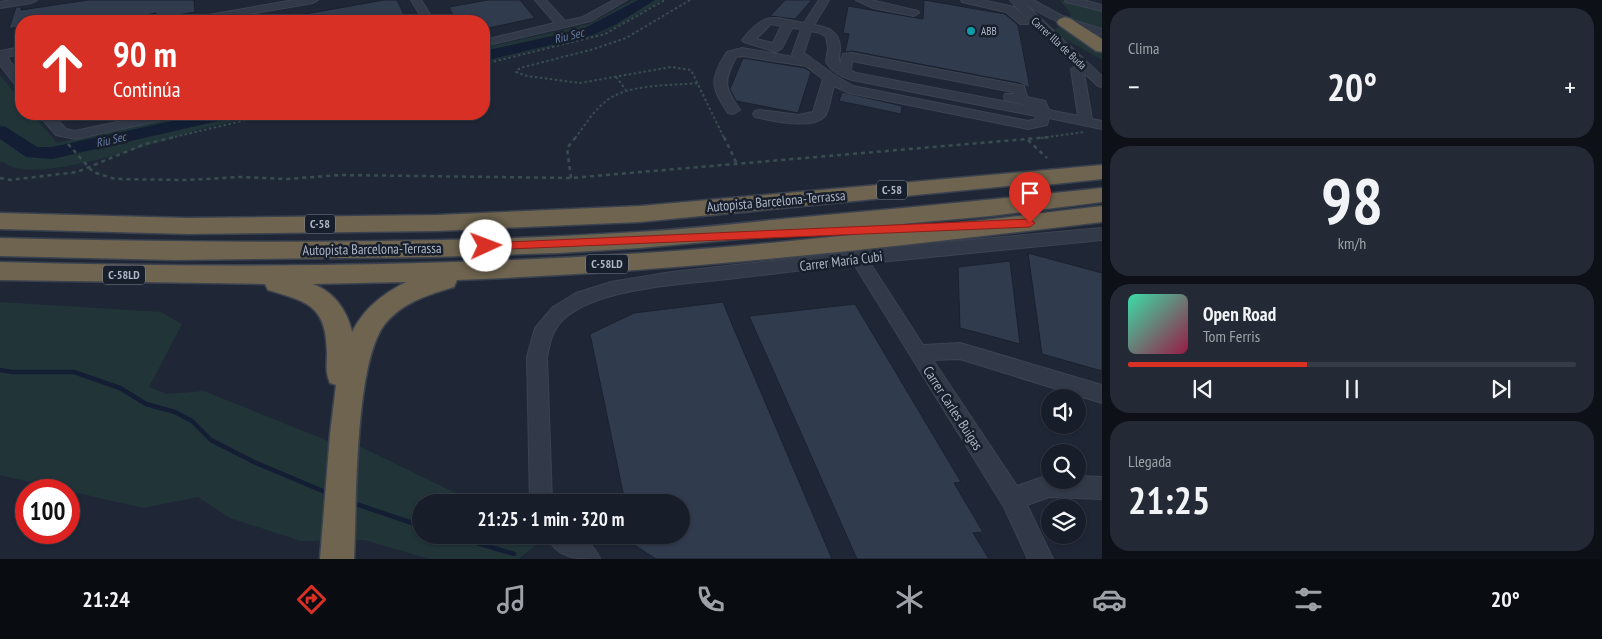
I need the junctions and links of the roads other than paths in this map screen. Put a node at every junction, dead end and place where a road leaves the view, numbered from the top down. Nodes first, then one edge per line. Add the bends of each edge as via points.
1 (32, 0) edge
2 (314, 0) edge
3 (416, 0) edge
4 (540, 0) edge
5 (622, 0) edge
6 (824, 0) edge
7 (862, 0) edge
8 (966, 0) edge
9 (1016, 0) edge
10 (1022, 0) edge
11 (1065, 1) edge
12 (0, 5) edge
13 (1026, 6) edge
14 (1102, 8) edge
15 (914, 13) dead end
16 (222, 15) edge
17 (425, 15) edge
18 (1065, 22) junction
19 (788, 24) dead end
20 (563, 25) junction
21 (806, 27) junction
22 (1032, 30) dead end
23 (1046, 30) junction
24 (1102, 32) edge
25 (490, 42) edge
26 (1102, 47) edge
27 (15, 52) edge
28 (0, 56) edge
29 (810, 63) junction
30 (845, 69) junction
31 (1078, 69) dead end
32 (15, 76) edge
33 (830, 78) junction
34 (1102, 83) edge
35 (733, 110) dead end
36 (1043, 112) junction
37 (760, 114) dead end
38 (50, 120) edge
39 (148, 120) edge
40 (1102, 125) edge
41 (1087, 126) junction
42 (1102, 157) edge
43 (1102, 172) edge
44 (1008, 179) junction
45 (1102, 195) edge
46 (1102, 214) edge
47 (0, 221) edge
48 (1012, 225) junction
49 (1102, 234) edge
50 (640, 240) junction
51 (0, 247) edge
52 (860, 259) junction
53 (579, 266) junction
54 (0, 271) edge
55 (200, 276) junction
56 (918, 353) junction
57 (1102, 394) edge
58 (339, 452) junction
59 (1102, 488) edge
60 (541, 494) edge
61 (1012, 499) junction
62 (569, 544) edge
63 (327, 559) edge
64 (337, 559) edge
65 (588, 559) edge
66 (1041, 559) edge

1 - 12 street
2 - 16 street
3 - 17 street
4 - 20 street
5 - 20 street via 587,19
6 - 21 street
7 - 15 street
8 - 22 street via 1010,9
9 - 13 street
10 - 13 street, Carrer Illa de Buda
11 - 14 street
11 - 18 street
13 - 18 street
13 - 23 street, Carrer Illa de Buda
18 - 23 street
18 - 24 street
18 - 26 highway
19 - 21 street
20 - 25 street
21 - 29 street via 798,54
21 - 30 street via 830,32 834,38 832,62 835,67
23 - 34 street, Carrer Illa de Buda
27 - 28 street
28 - 32 street
29 - 33 street
29 - 35 street via 742,52 731,54 718,80 720,92
30 - 36 street via 852,76
30 - 36 street via 847,58 852,57 1019,89 1021,99 1040,104
31 - 41 street
33 - 36 street via 842,86 858,90 1028,125 1042,122
33 - 37 street via 820,114 815,118 806,120
36 - 41 street
38 - 39 street via 72,140
40 - 41 street
42 - 44 highway via 1038,169
43 - 44 highway, Autopista Barcelona-Terrassa / C-58
44 - 47 highway, Autopista Barcelona-Terrassa / C-58 via 640,214 436,223 180,226
45 - 50 highway, Autopista Barcelona-Terrassa / C-58
46 - 48 highway, C-58LD
48 - 50 highway
48 - 53 highway, C-58LD via 819,247
49 - 52 street, Carrer María Cubi
50 - 51 highway, Autopista Barcelona-Terrassa / C-58 via 422,248 174,251
52 - 56 street, Carrer Carles Buigas
52 - 60 street, Carrer María Cubi via 672,279 611,289 582,298 559,312 542,334 537,357
53 - 55 highway, C-58LD via 361,275
53 - 58 highway via 442,281 417,288 388,306 369,326 355,356
54 - 55 highway, C-58LD
55 - 58 highway via 296,287 328,307 341,331 343,349
56 - 57 street via 960,351
56 - 61 street, Carrer Carles Buigas
58 - 63 highway
58 - 64 highway
59 - 61 street via 1049,486
61 - 66 street, Carrer Carles Buigas
62 - 65 street

